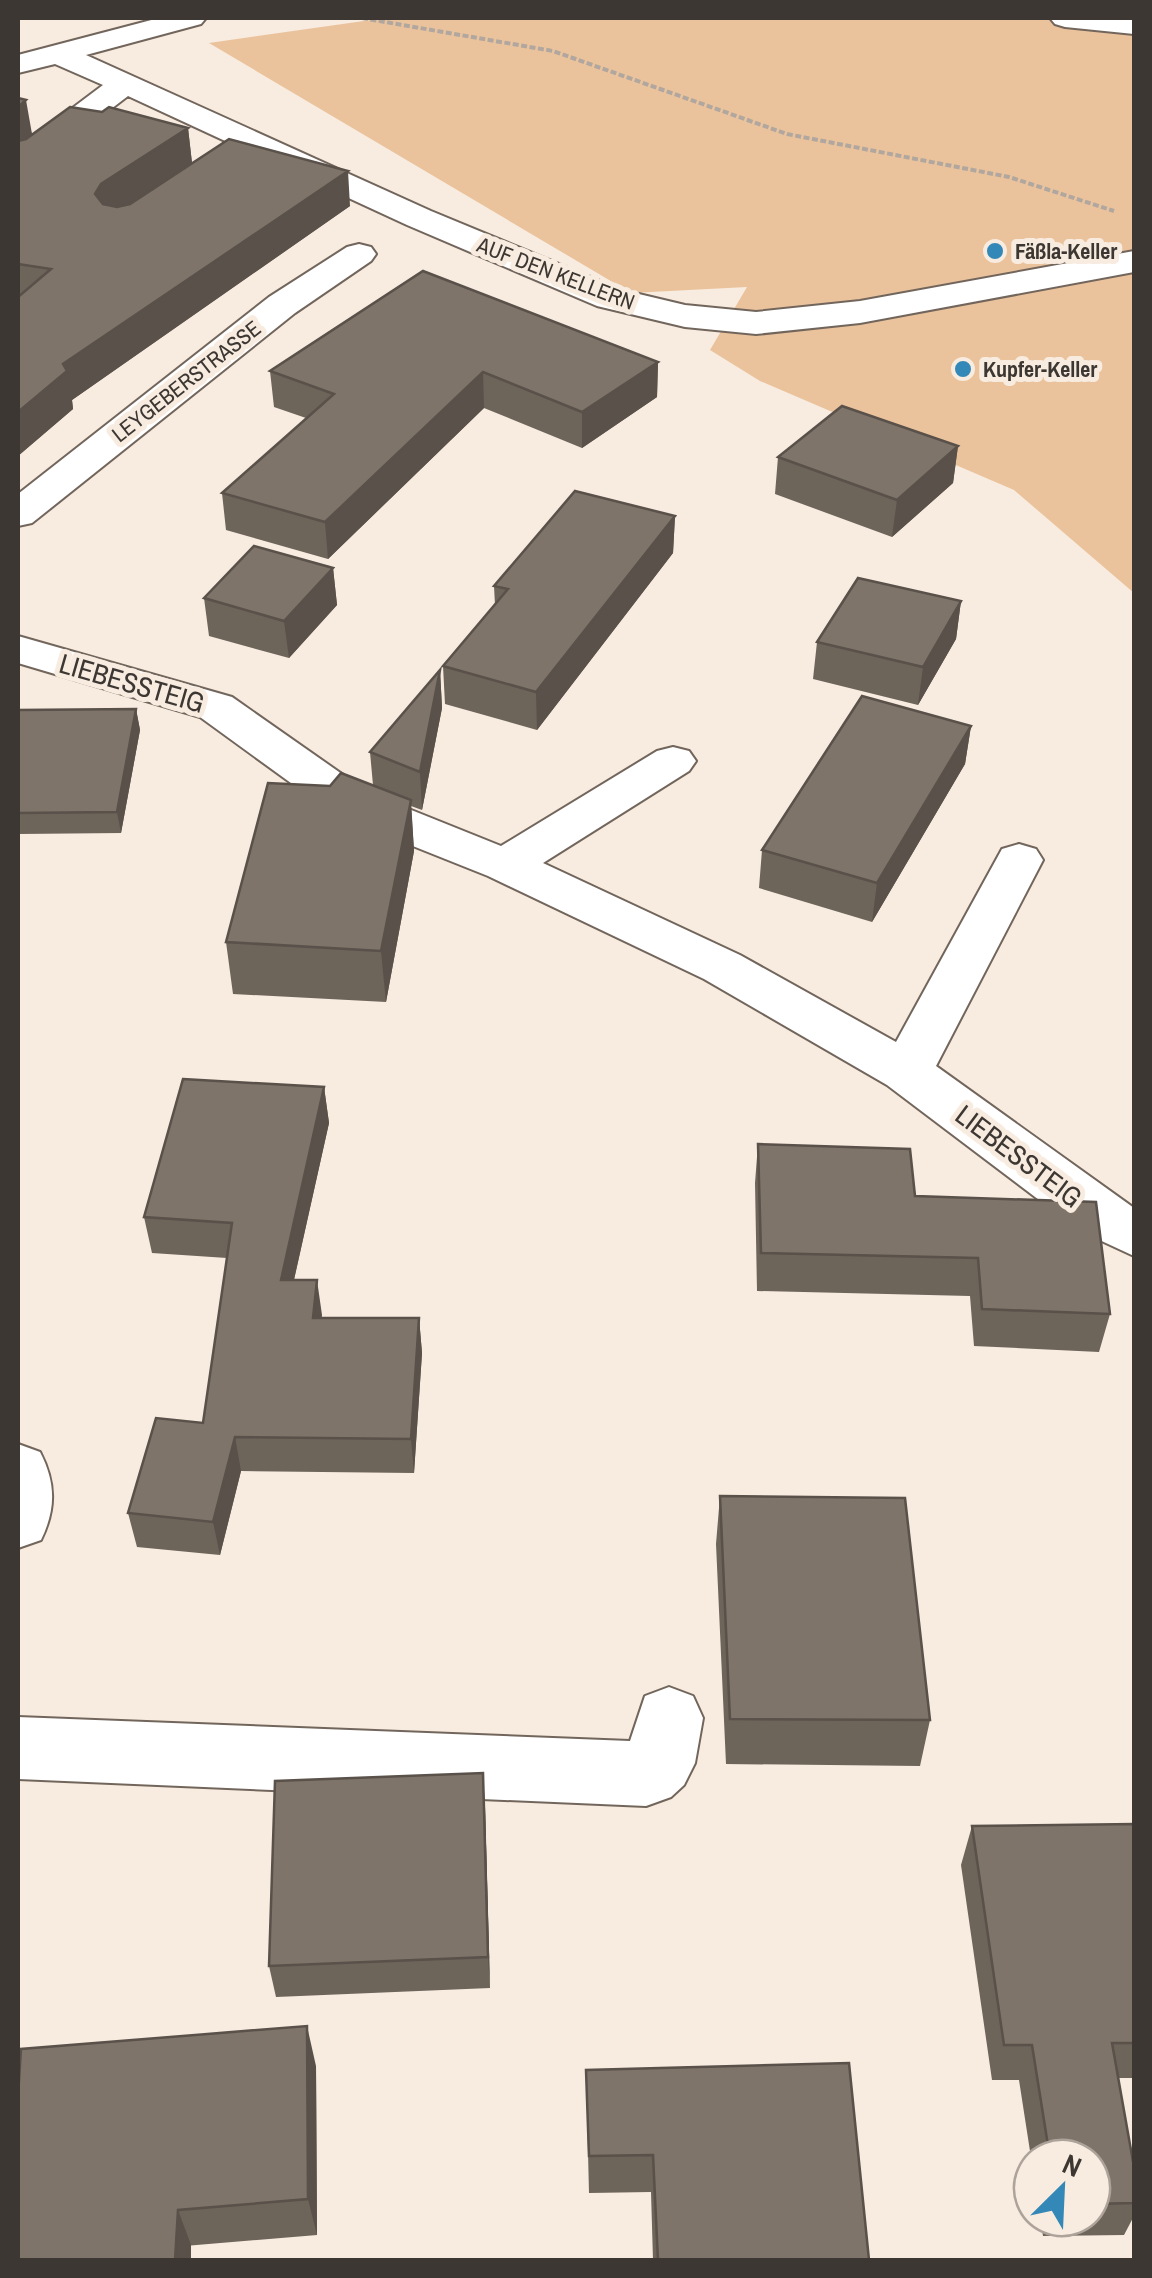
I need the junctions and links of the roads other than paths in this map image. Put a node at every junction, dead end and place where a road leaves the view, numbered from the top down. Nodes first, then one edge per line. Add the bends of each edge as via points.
1 (191, 18) edge
2 (1065, 18) edge
3 (1134, 25) edge
4 (56, 54) junction
5 (18, 64) edge
6 (126, 83) junction
7 (18, 164) edge
8 (359, 254) dead end
9 (1134, 262) edge
10 (18, 514) edge
11 (18, 649) edge
12 (672, 761) dead end
13 (1019, 860) dead end
14 (505, 865) junction
15 (906, 1072) junction
16 (1134, 1234) edge
17 (18, 1470) edge
18 (18, 1521) edge
19 (669, 1718) dead end
20 (18, 1748) edge

1 - 4 street
2 - 3 street
4 - 5 street
4 - 6 street, AUF DEN KELLERN
6 - 7 street
6 - 9 street, AUF DEN KELLERN via 240,150 610,298 686,316 756,322 860,312
8 - 10 street, LEYGEBERSTRASSE via 282,305
11 - 14 street, LIEBESSTEIG via 216,707 352,804
12 - 14 street
13 - 15 street
14 - 15 street, LIEBESSTEIG via 722,967
15 - 16 street, LIEBESSTEIG via 1100,1216
17 - 18 street
19 - 20 street via 660,1763 646,1774

